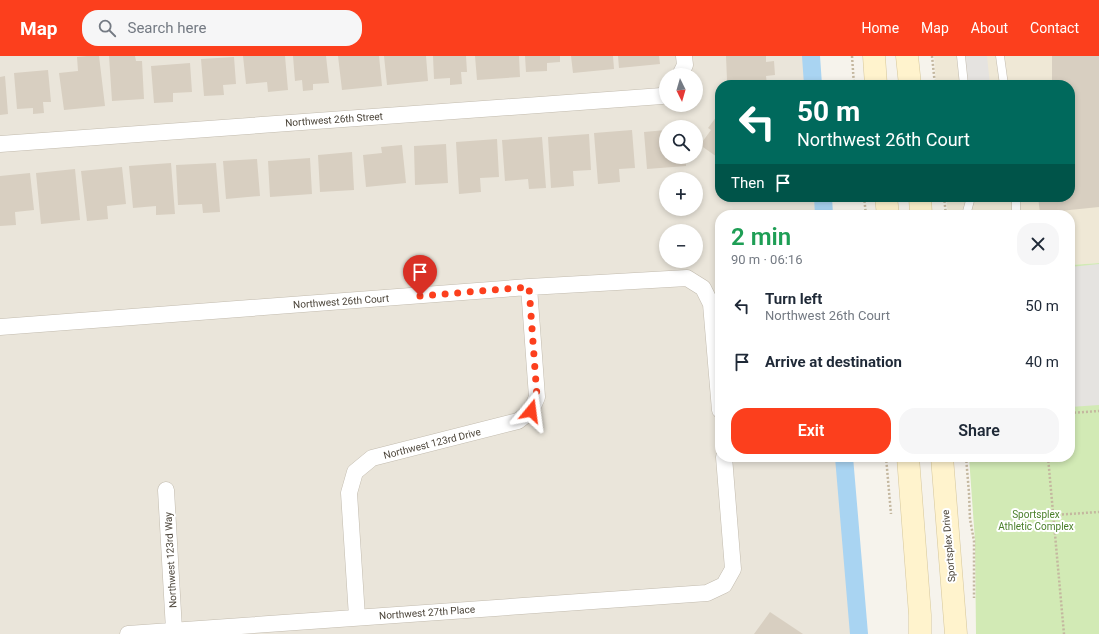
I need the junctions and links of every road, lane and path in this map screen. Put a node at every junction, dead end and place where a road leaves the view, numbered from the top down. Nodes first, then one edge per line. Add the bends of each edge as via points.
1 (684, 56) edge
2 (852, 56) edge
3 (874, 56) edge
4 (907, 56) edge
5 (932, 56) edge
6 (961, 56) edge
7 (1000, 56) edge
8 (684, 68) edge
9 (854, 80) edge
10 (876, 80) edge
11 (909, 80) edge
12 (934, 80) edge
13 (963, 80) edge
14 (1003, 80) edge
15 (659, 96) edge
16 (0, 144) edge
17 (529, 287) junction
18 (0, 327) edge
19 (715, 351) edge
20 (1099, 411) edge
21 (1075, 413) edge
22 (724, 462) edge
23 (908, 462) edge
24 (942, 462) edge
25 (967, 462) edge
26 (1049, 462) edge
27 (166, 490) dead end
28 (1099, 512) edge
29 (1054, 515) junction
30 (974, 602) dead end
31 (357, 617) junction
32 (174, 630) junction
33 (128, 634) edge
34 (920, 634) edge
35 (956, 634) edge
36 (1064, 634) edge

1 - 8 street
2 - 9 path
3 - 10 street
4 - 11 street
5 - 12 path
6 - 13 lane
7 - 14 lane
15 - 16 street, Northwest 26th Street
17 - 18 street, Northwest 26th Court
17 - 19 street, Northwest 26th Court via 687,278 703,288 711,304
17 - 31 street, Northwest 123rd Drive via 537,397 531,411 518,421 372,458 355,472 349,493
20 - 21 path
22 - 31 street, Northwest 27th Place via 733,569 724,585 707,593
23 - 34 street
24 - 35 street, Sportsplex Drive
25 - 30 path via 974,541
26 - 29 path
27 - 32 street, Northwest 123rd Way
28 - 29 path
29 - 36 path
31 - 32 street, Northwest 27th Place
32 - 33 street, Northwest 27th Place

